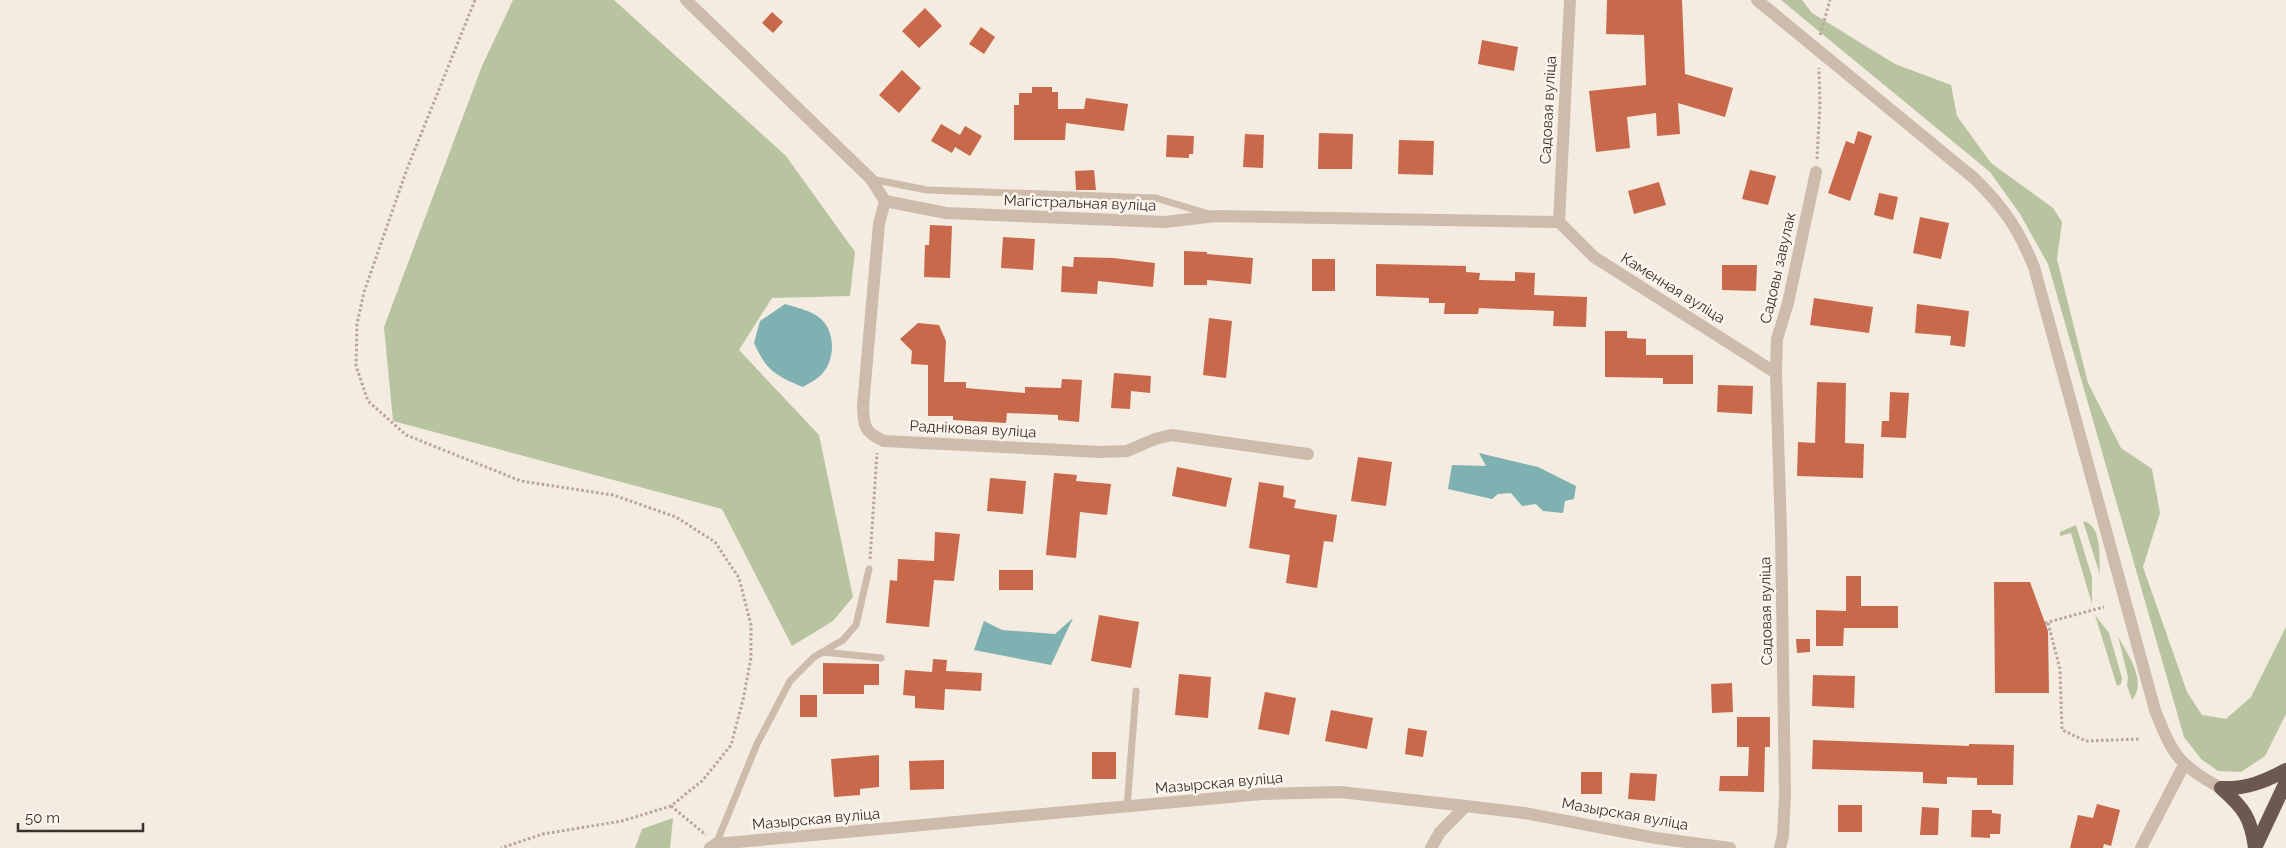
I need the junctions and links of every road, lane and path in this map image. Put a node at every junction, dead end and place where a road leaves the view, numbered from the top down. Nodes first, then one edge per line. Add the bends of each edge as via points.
1 (475, 0) edge
2 (686, 0) edge
3 (1570, 0) edge
4 (1757, 0) edge
5 (1830, 0) edge
6 (1818, 52) junction
7 (1816, 172) joint
8 (871, 179) junction
9 (885, 201) junction
10 (1216, 216) junction
11 (1559, 222) junction
12 (1776, 373) junction
13 (878, 438) junction
14 (1308, 454) dead end
15 (869, 569) joint
16 (2104, 607) dead end
17 (823, 652) junction
18 (881, 658) dead end
19 (1136, 691) dead end
20 (2140, 739) dead end
21 (2184, 765) junction
22 (2286, 770) edge
23 (2286, 782) edge
24 (2221, 788) junction
25 (671, 806) junction
26 (1466, 806) junction
27 (1127, 807) junction
28 (713, 846) edge
29 (501, 848) edge
30 (1431, 848) edge
31 (1730, 848) edge
32 (1780, 848) edge
33 (2140, 848) edge
34 (2255, 848) edge

1 - 25 path via 406,168 364,292 357,324 356,366 368,401 406,435 521,481 613,495 676,517 715,542 739,578 752,625 751,658 731,745 703,780
2 - 8 street
3 - 11 street, Садовая вуліца
4 - 6 street
5 - 6 path
6 - 7 path via 1820,104
6 - 21 street via 1975,179 2003,208 2015,226 2034,266 2155,710 2168,743
7 - 12 street, Садовы завулак via 1788,303 1777,339
8 - 9 street
8 - 10 lane via 926,190 1156,198
9 - 10 street, Магістральная вуліца via 946,213 1166,222
9 - 13 street via 879,224 863,406 864,426
10 - 11 street, Магістральная вуліца
11 - 12 street, Каменная вуліца via 1594,257
12 - 32 street, Садовая вуліца via 1784,796
13 - 14 street, Радніковая вуліца via 884,441 1101,452 1126,451 1155,438 1171,436
13 - 15 path
15 - 17 lane via 856,625 843,640
16 - 20 path via 2047,623 2060,669 2062,730 2086,742
17 - 18 lane
17 - 28 lane via 790,681 757,744
19 - 27 lane
21 - 24 street
21 - 33 street
22 - 24 highway via 2256,785
23 - 34 highway
24 - 34 highway via 2245,812 2252,826
25 - 28 path
25 - 29 path via 622,821 543,834
26 - 27 street, Мазырская вуліца via 1340,792 1262,794
26 - 30 street via 1440,832
26 - 31 street, Мазырская вуліца
27 - 28 street, Мазырская вуліца

